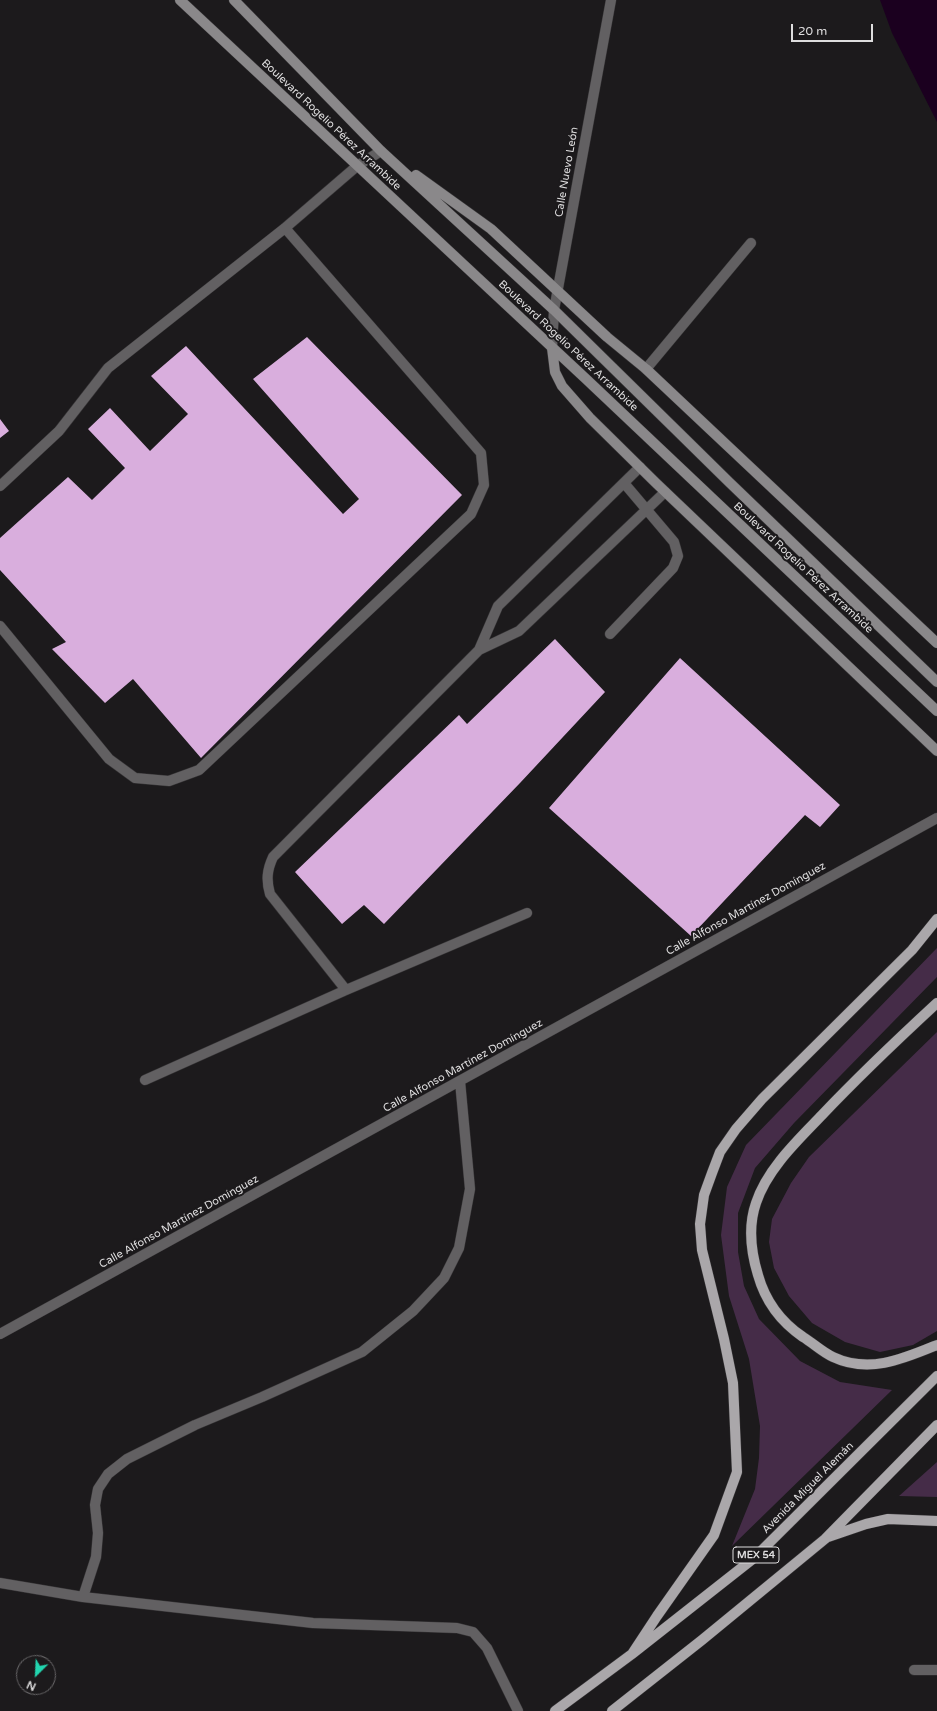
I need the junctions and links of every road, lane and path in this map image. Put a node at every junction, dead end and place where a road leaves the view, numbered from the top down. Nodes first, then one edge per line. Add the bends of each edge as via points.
1 (180, 0) edge
2 (234, 0) edge
3 (611, 0) edge
4 (381, 151) junction
5 (357, 166) junction
6 (285, 228) junction
7 (751, 243) dead end
8 (557, 290) junction
9 (554, 310) junction
10 (552, 348) junction
11 (646, 369) junction
12 (640, 467) junction
13 (624, 483) junction
14 (0, 486) edge
15 (665, 492) junction
16 (647, 508) junction
17 (0, 626) edge
18 (610, 634) dead end
19 (937, 643) edge
20 (478, 650) junction
21 (937, 682) edge
22 (937, 711) edge
23 (937, 751) edge
24 (937, 818) edge
25 (527, 913) dead end
26 (937, 919) edge
27 (346, 990) junction
28 (937, 1003) edge
29 (144, 1080) dead end
30 (460, 1081) junction
31 (0, 1334) edge
32 (937, 1345) edge
33 (937, 1376) edge
34 (937, 1425) edge
35 (937, 1520) edge
36 (825, 1538) junction
37 (0, 1583) edge
38 (83, 1597) junction
39 (632, 1654) junction
40 (914, 1670) dead end
41 (937, 1670) edge
42 (518, 1711) edge
43 (555, 1711) edge
44 (612, 1711) edge

1 - 5 main road, Boulevard Rogelio Pérez Arrambide
2 - 4 main road, Boulevard Rogelio Pérez Arrambide
3 - 8 street, Calle Nuevo León
4 - 5 street
4 - 8 main road via 491,229
4 - 9 main road, Boulevard Rogelio Pérez Arrambide
5 - 6 street
5 - 10 main road, Boulevard Rogelio Pérez Arrambide
6 - 14 street via 108,368 59,431
6 - 17 street via 481,453 484,485 471,514 199,770 169,781 135,778 109,759
7 - 11 street
8 - 9 street, Calle Nuevo León
8 - 11 main road
9 - 10 street, Calle Nuevo León
9 - 21 main road, Boulevard Rogelio Pérez Arrambide
10 - 12 main road via 554,372 562,386 590,418
10 - 22 main road, Boulevard Rogelio Pérez Arrambide
11 - 19 main road
12 - 13 street
12 - 15 main road
13 - 16 street
13 - 20 street via 498,606
15 - 16 street
15 - 23 main road
16 - 18 street via 674,542 678,556 674,568
16 - 20 street via 519,631
20 - 27 street via 273,857 268,869 267,883 270,894
24 - 30 street, Calle Alfonso Martínez Domínguez
25 - 27 street
26 - 39 main road via 912,950 762,1098 736,1128 720,1152 704,1195 700,1224 702,1250 733,1383 737,1472 714,1536
27 - 29 street
28 - 32 main road via 867,1067 784,1157 768,1178 756,1203 751,1231 753,1261 761,1285 776,1313 790,1328 832,1357 869,1366 889,1363
30 - 31 street, Calle Alfonso Martínez Domínguez
30 - 38 street via 470,1189 460,1248 444,1278 413,1311 362,1352 262,1398 195,1425 127,1459 108,1474 98,1489 95,1505 98,1533 96,1557
33 - 39 main road, Avenida Miguel Alemán / MEX 54 via 754,1558
34 - 36 main road, MEX 54
35 - 36 main road via 888,1519
36 - 44 main road, MEX 54
37 - 38 street
38 - 42 street via 313,1623 457,1628 473,1632 487,1648
39 - 43 main road, Avenida Miguel Alemán / MEX 54
40 - 41 street

